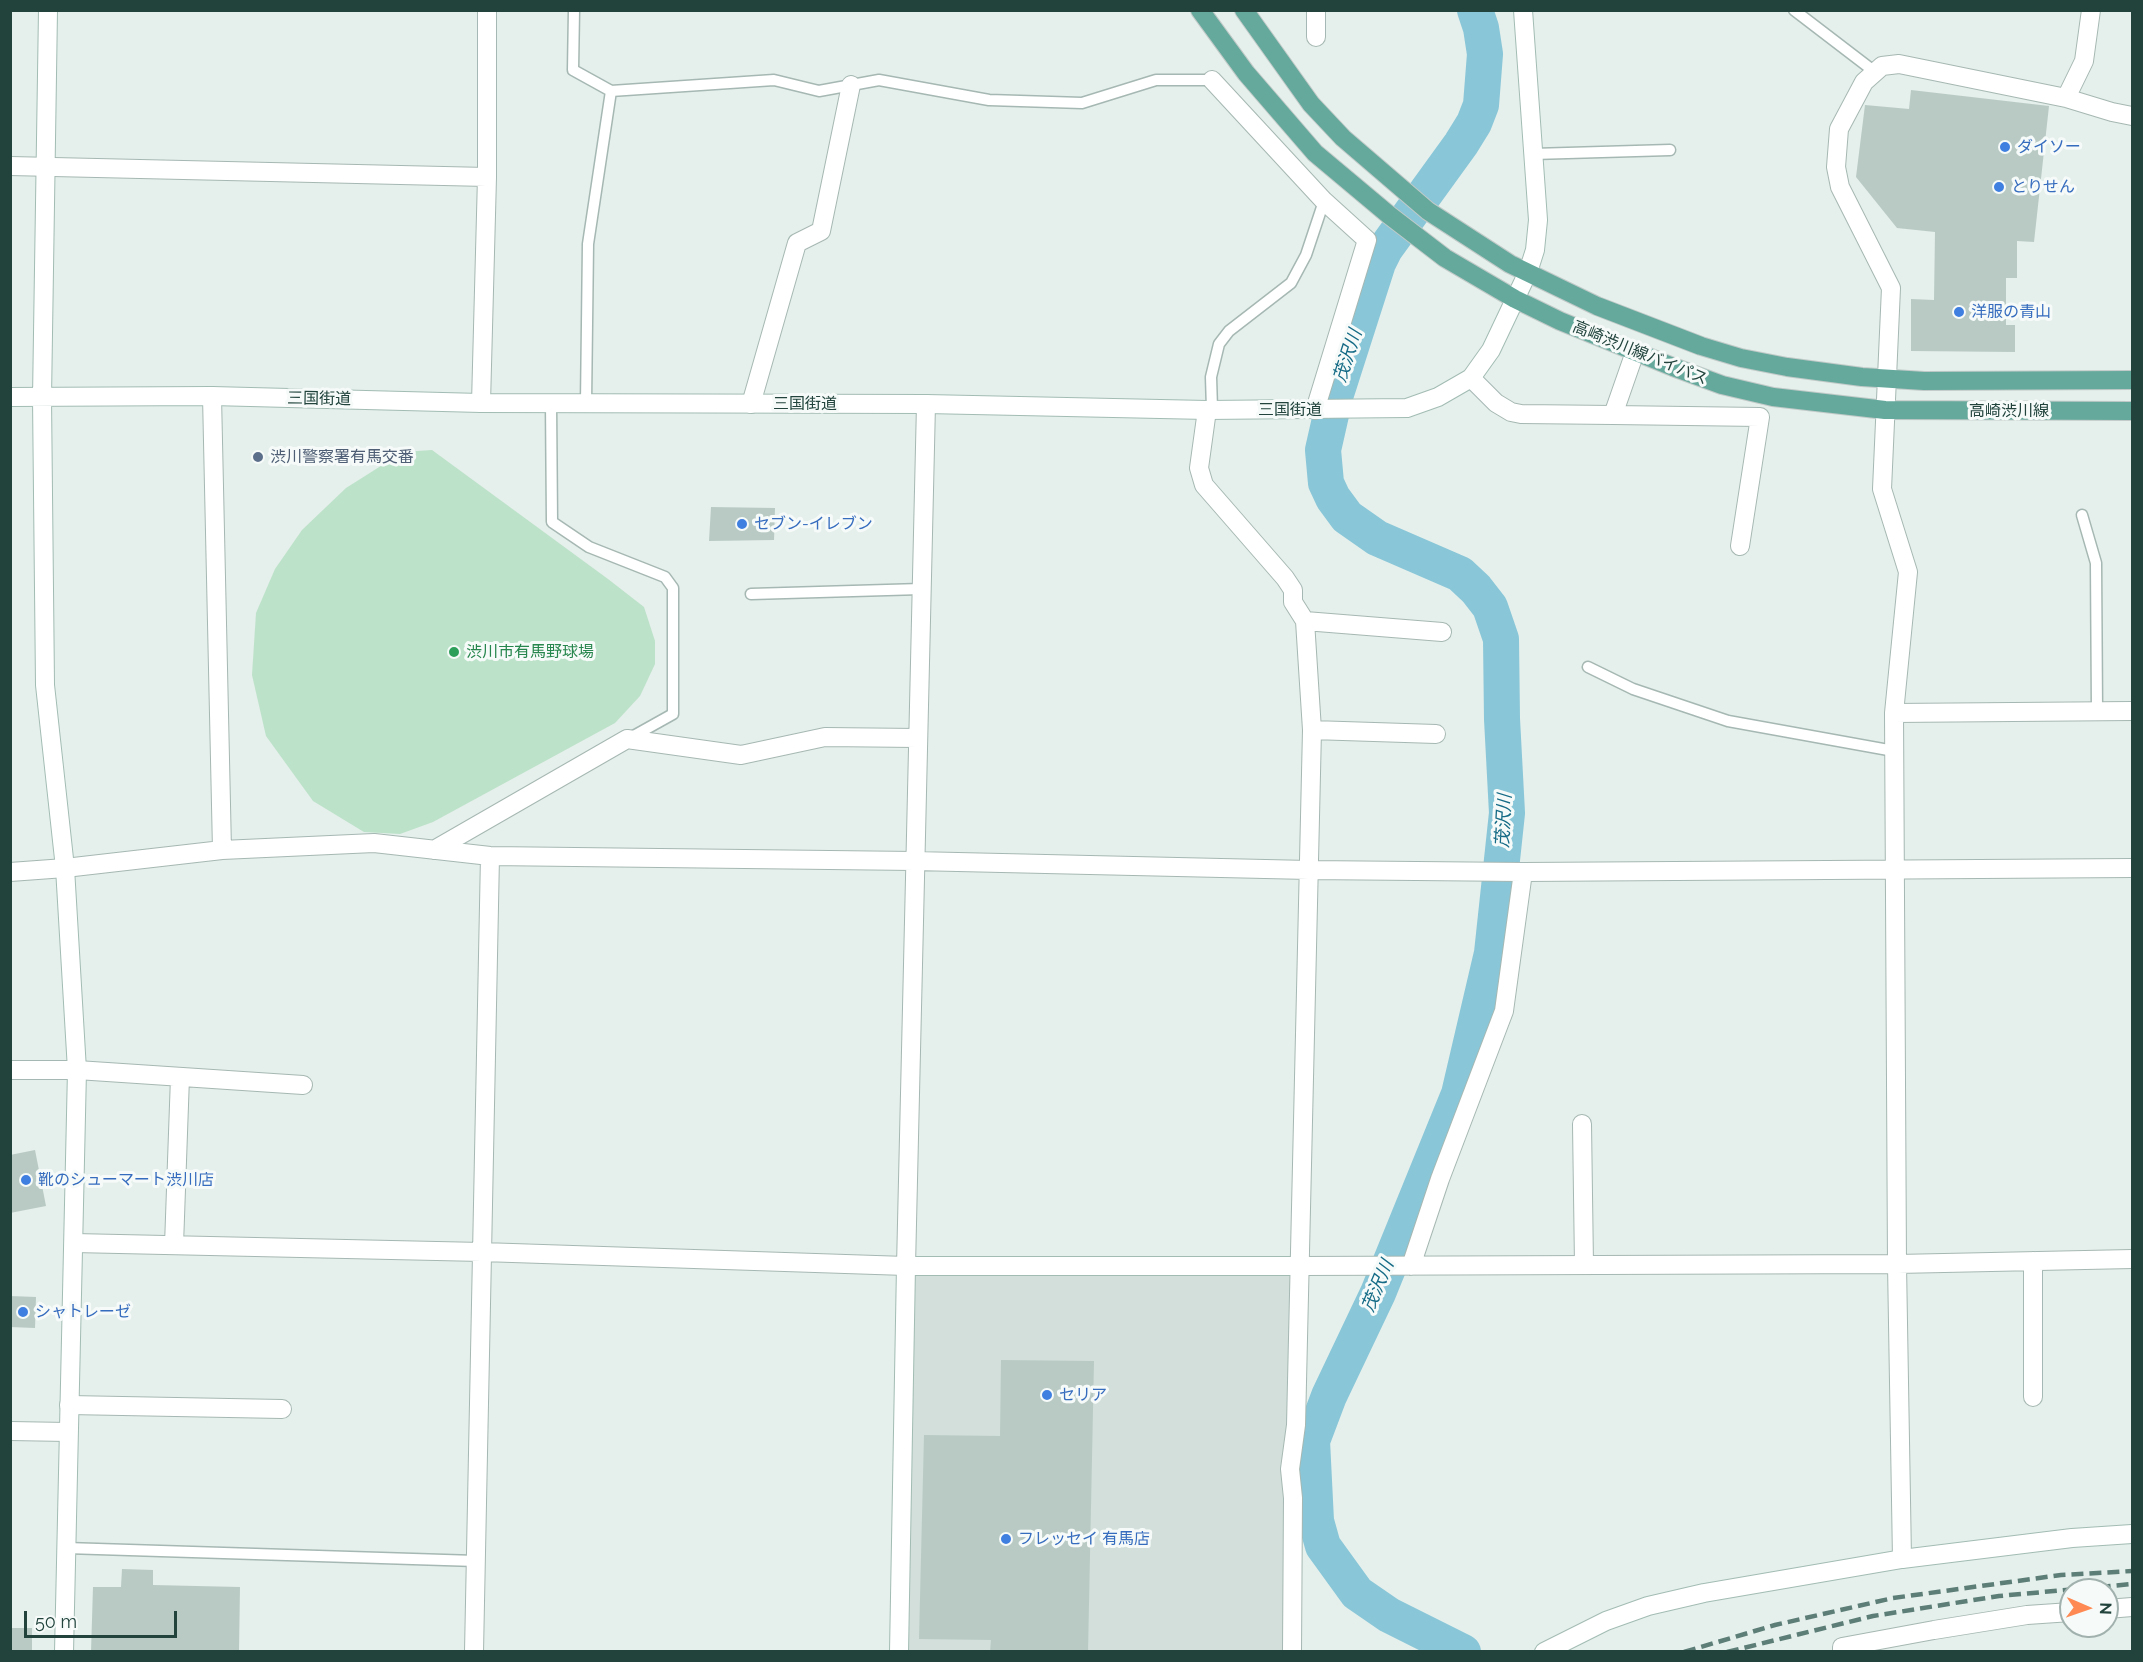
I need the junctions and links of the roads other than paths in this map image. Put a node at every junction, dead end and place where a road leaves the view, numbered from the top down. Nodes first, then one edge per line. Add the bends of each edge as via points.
1 (48, 10) edge
2 (487, 10) edge
3 (574, 10) edge
4 (1200, 10) edge
5 (1244, 10) edge
6 (1316, 10) edge
7 (1523, 10) edge
8 (1794, 10) edge
9 (2091, 10) edge
10 (1316, 38) dead end
11 (1875, 72) junction
12 (1212, 80) joint
13 (851, 85) junction
14 (611, 91) junction
15 (2066, 98) junction
16 (2133, 116) edge
17 (1670, 150) dead end
18 (1533, 154) junction
19 (10, 165) edge
20 (46, 166) junction
21 (487, 177) junction
22 (1324, 201) junction
23 (1528, 272) junction
24 (1515, 299) junction
25 (1635, 352) junction
26 (1471, 378) junction
27 (1888, 379) junction
28 (2133, 380) edge
29 (212, 396) junction
30 (10, 397) edge
31 (42, 398) junction
32 (481, 403) junction
33 (551, 403) junction
34 (586, 403) junction
35 (751, 404) junction
36 (926, 404) junction
37 (1210, 410) junction
38 (1316, 410) junction
39 (1885, 410) junction
40 (2133, 411) edge
41 (1613, 415) junction
42 (2082, 515) dead end
43 (1740, 546) dead end
44 (921, 588) junction
45 (750, 594) dead end
46 (1305, 621) junction
47 (1442, 632) dead end
48 (1588, 667) dead end
49 (2097, 711) junction
50 (2133, 711) edge
51 (1894, 713) junction
52 (1312, 730) junction
53 (1436, 734) dead end
54 (917, 738) junction
55 (627, 740) junction
56 (1894, 751) junction
57 (222, 850) junction
58 (434, 850) junction
59 (490, 856) junction
60 (914, 861) junction
61 (65, 868) junction
62 (2133, 868) edge
63 (1309, 870) junction
64 (1895, 871) junction
65 (10, 872) edge
66 (1520, 872) junction
67 (10, 1070) edge
68 (76, 1070) junction
69 (180, 1077) junction
70 (303, 1086) dead end
71 (1582, 1124) dead end
72 (74, 1243) junction
73 (174, 1245) junction
74 (482, 1252) junction
75 (2133, 1259) edge
76 (2033, 1261) junction
77 (1898, 1264) junction
78 (1584, 1265) junction
79 (906, 1266) junction
80 (1300, 1266) junction
81 (1410, 1266) junction
82 (2033, 1397) dead end
83 (69, 1405) junction
84 (282, 1409) dead end
85 (10, 1431) edge
86 (68, 1432) junction
87 (2133, 1534) edge
88 (66, 1548) junction
89 (1902, 1559) junction
90 (476, 1561) junction
91 (2059, 1613) edge
92 (64, 1652) edge
93 (474, 1652) edge
94 (899, 1652) edge
95 (1292, 1652) edge
96 (1544, 1652) edge
97 (1842, 1652) edge

1 - 20 street
2 - 21 street
3 - 14 lane via 573,70
4 - 24 main road, 高崎渋川線バイパス via 1246,73 1315,153 1416,236
5 - 23 main road, 高崎渋川線バイパス via 1311,104 1343,138 1428,211
6 - 10 street
7 - 18 street, 三国街道
8 - 11 lane
9 - 15 street via 2084,61
11 - 15 street via 1882,66 1899,64
11 - 27 street via 1864,82 1839,129 1836,168 1840,187 1891,288
12 - 13 lane via 1156,80 1082,103 989,100 879,80
12 - 22 street
13 - 14 lane via 819,91 774,80
13 - 35 street via 821,231 797,243
14 - 34 lane via 588,244
15 - 16 street
17 - 18 lane
18 - 23 street, 三国街道 via 1538,220
19 - 20 street
20 - 21 street
20 - 31 street
21 - 32 street
22 - 37 lane via 1306,255 1291,283 1229,331 1219,345 1211,376
22 - 38 street via 1366,240
23 - 24 street, 三国街道
23 - 27 main road, 高崎渋川線バイパス via 1597,306 1741,358
24 - 25 main road, 高崎渋川線バイパス
24 - 26 street, 三国街道 via 1491,350
25 - 39 main road, 高崎渋川線バイパス via 1722,385 1773,397
25 - 41 street
26 - 38 street, 三国街道 via 1438,397 1407,408
26 - 41 street via 1511,412
27 - 28 main road, 高崎渋川線
27 - 39 street
29 - 31 street, 三国街道
29 - 32 street, 三国街道
29 - 57 street
30 - 31 street, 三国街道
31 - 61 street via 45,685
32 - 33 street, 三国街道
33 - 34 street, 三国街道
33 - 55 lane via 552,522 589,547 664,577 673,588 673,714
34 - 35 street, 三国街道
35 - 36 street, 三国街道
36 - 37 street, 三国街道
36 - 44 street
37 - 38 street, 三国街道
37 - 46 street via 1199,468 1204,485 1285,578
39 - 40 main road, 高崎渋川線
39 - 51 street via 1882,489 1908,572
41 - 43 street via 1760,417
42 - 49 lane via 2097,563
44 - 45 lane
44 - 54 street
46 - 47 street
46 - 52 street
48 - 56 lane via 1633,688 1728,721
49 - 50 street
49 - 51 street
51 - 56 street
52 - 53 street
52 - 63 street
54 - 55 street via 825,737 741,755
54 - 60 street
55 - 58 street
56 - 64 street
57 - 58 street via 374,843
57 - 61 street
58 - 59 street
59 - 60 street
59 - 74 street
60 - 63 street
60 - 79 street
61 - 65 street
61 - 68 street
62 - 64 street
63 - 66 street
63 - 80 street
64 - 66 street
64 - 77 street
66 - 81 street via 1504,1011
67 - 68 street
68 - 69 street
68 - 72 street
69 - 70 street
69 - 73 street
71 - 78 street
72 - 73 street
72 - 83 street
73 - 74 street
74 - 79 street
74 - 90 street
75 - 76 street
76 - 77 street
76 - 82 street
77 - 78 street
77 - 89 street
78 - 81 street
79 - 80 street
79 - 94 street
80 - 81 street
80 - 95 street via 1296,1425 1290,1469
83 - 84 street
83 - 86 street
85 - 86 street
86 - 88 street
87 - 89 street
88 - 90 lane
88 - 92 street
89 - 96 street via 1648,1606 1606,1621
90 - 93 street
91 - 97 street via 1934,1630 1842,1647

